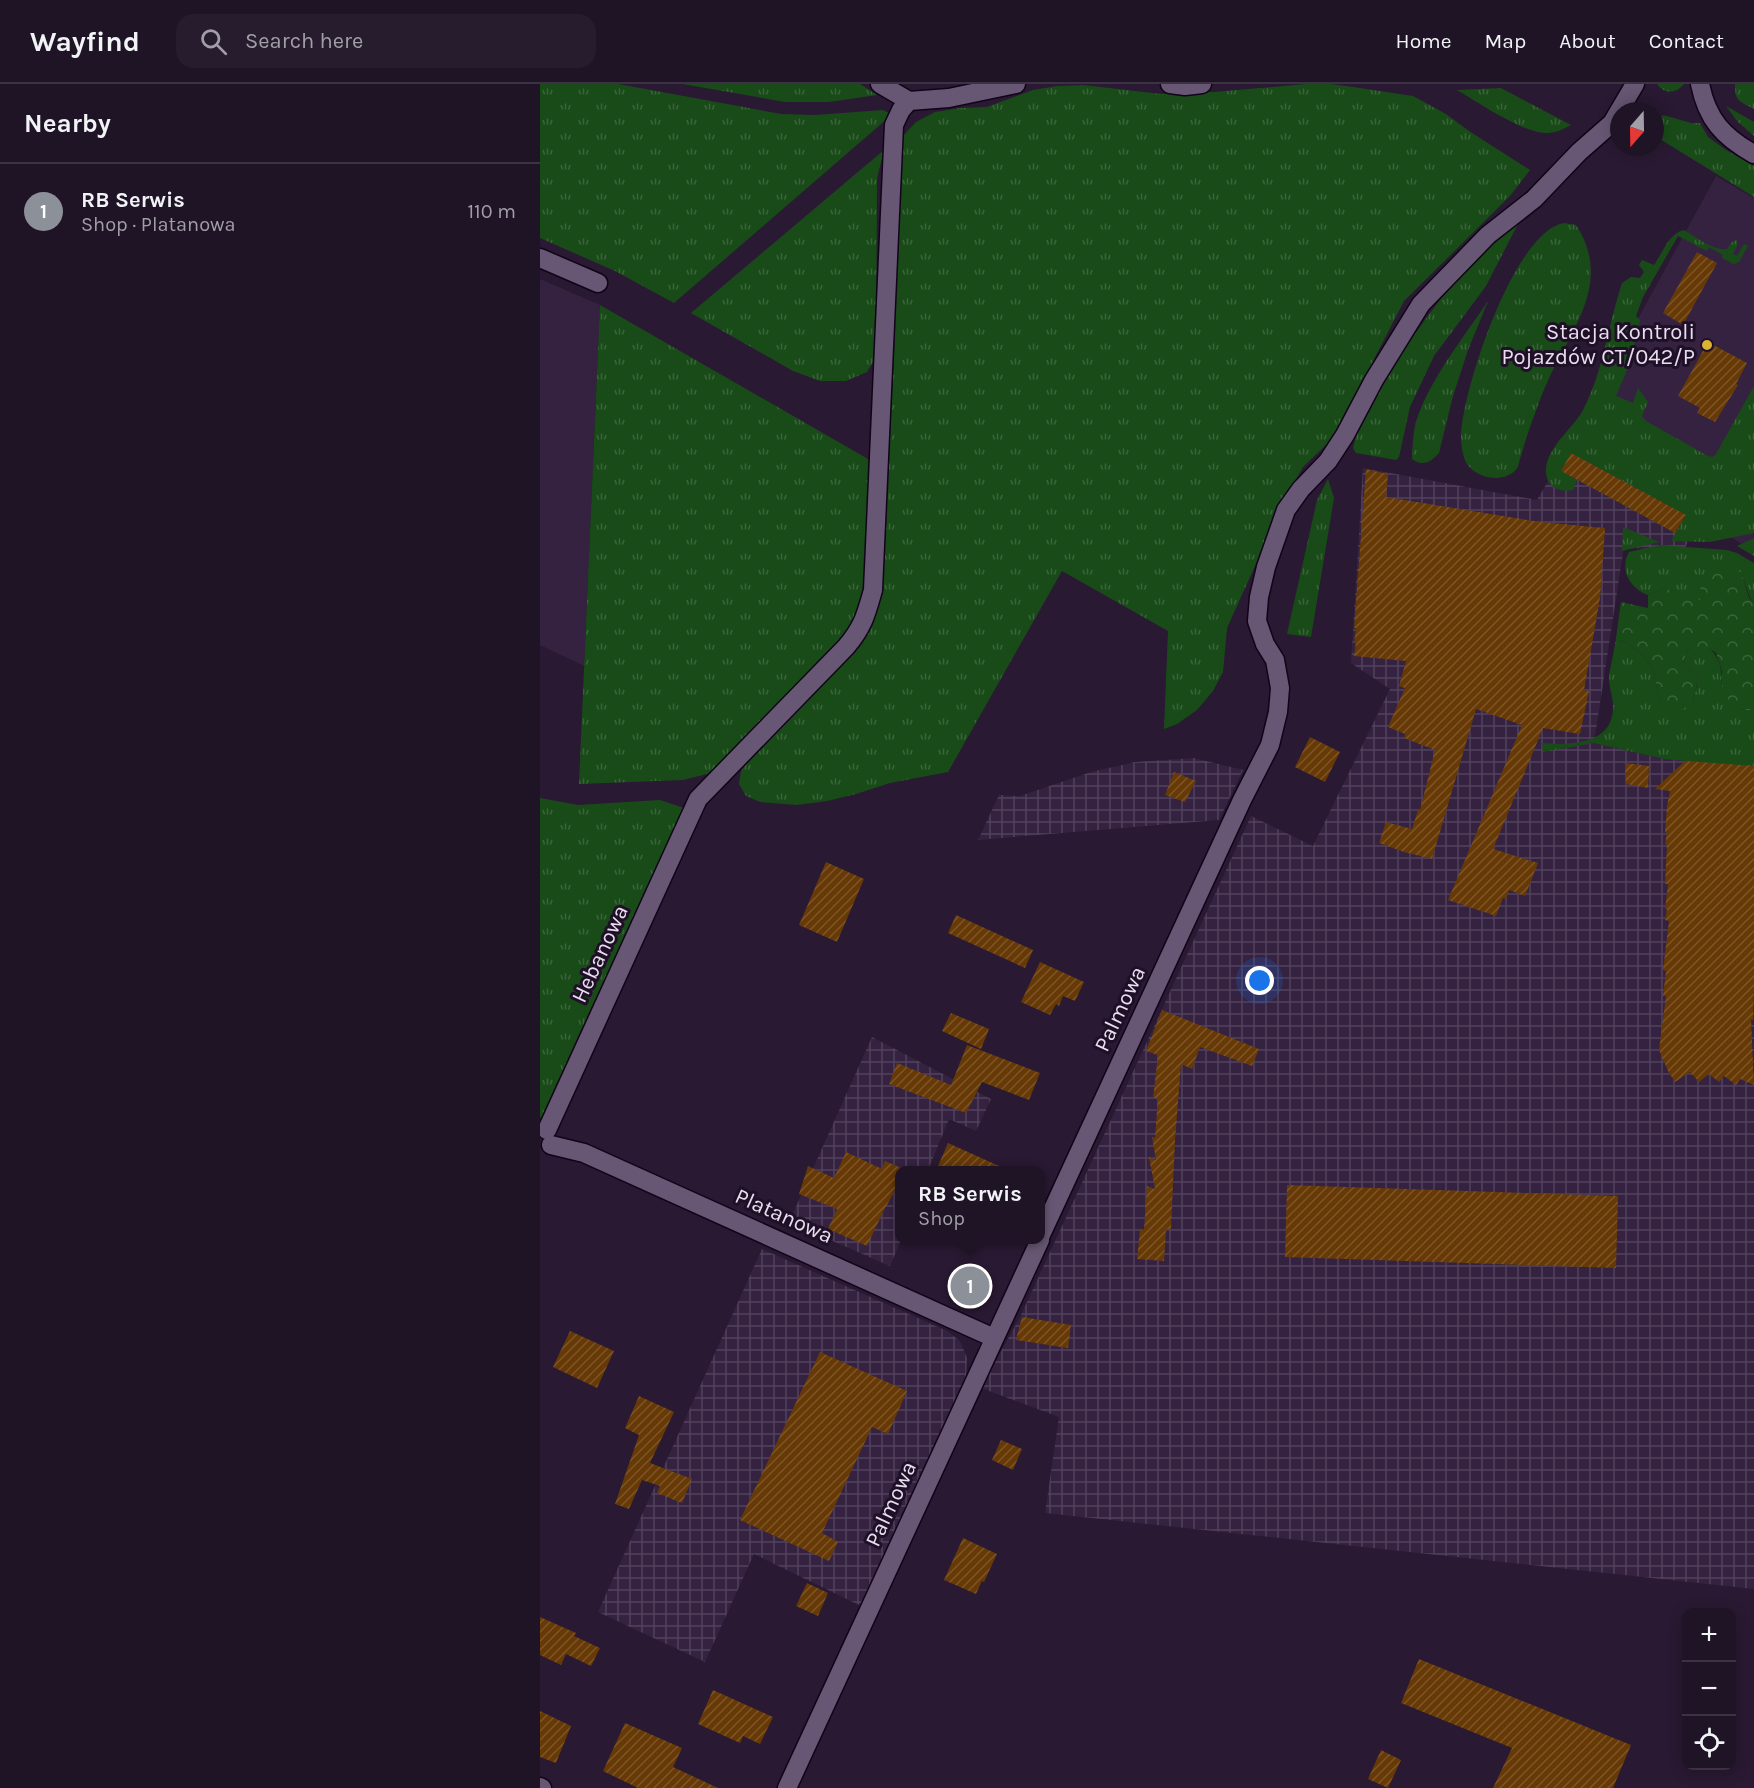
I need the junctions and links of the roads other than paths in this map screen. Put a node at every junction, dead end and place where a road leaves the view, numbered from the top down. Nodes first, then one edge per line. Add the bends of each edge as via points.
1 (880, 84) edge
2 (1016, 84) edge
3 (1170, 84) edge
4 (1202, 84) edge
5 (1635, 84) edge
6 (1700, 84) edge
7 (909, 100) junction
8 (1624, 102) edge
9 (1610, 125) edge
10 (1754, 154) edge
11 (540, 258) edge
12 (598, 283) dead end
13 (544, 1139) edge
14 (1045, 1227) edge
15 (1037, 1244) edge
16 (994, 1338) junction
17 (787, 1788) edge

1 - 7 street
2 - 7 street via 949,98
3 - 4 street
5 - 8 street, Palmowa
6 - 10 street via 1715,122
7 - 13 street, Hebanowa via 894,125 873,590 867,613 859,632 846,647 698,799
9 - 14 street, Palmowa via 1534,199 1488,235 1421,304 1328,461 1286,510 1266,567 1257,621 1275,660 1280,688 1270,745
11 - 12 street
13 - 16 street, Platanowa via 584,1153
15 - 16 street, Palmowa
16 - 17 street, Palmowa

